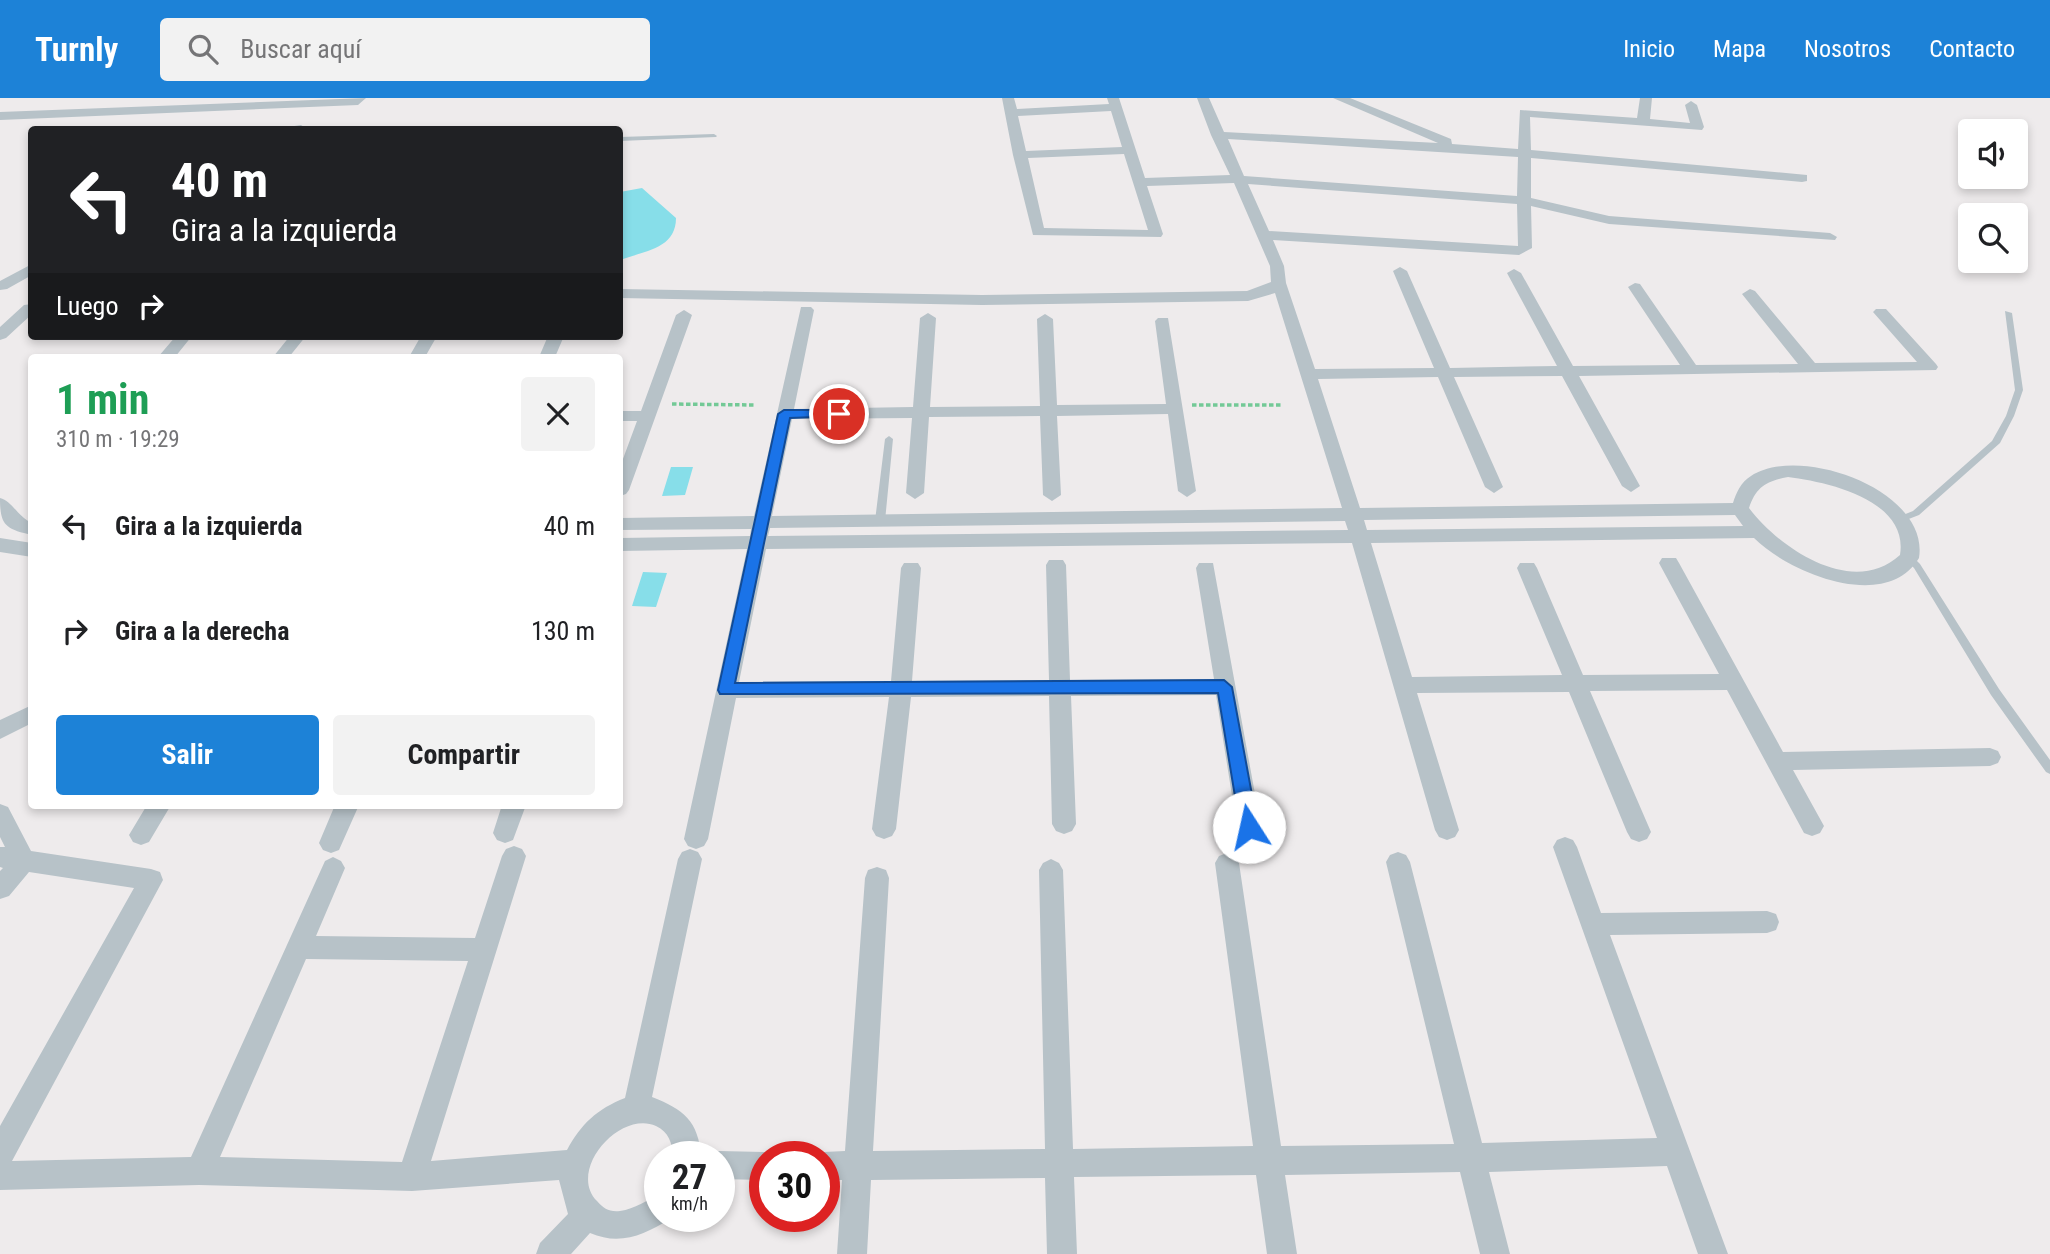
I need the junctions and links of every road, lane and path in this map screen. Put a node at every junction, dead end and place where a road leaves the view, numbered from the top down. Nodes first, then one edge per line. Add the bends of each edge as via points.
1 (360, 98) edge
2 (1008, 98) edge
3 (1203, 98) edge
4 (1339, 98) edge
5 (1646, 98) edge
6 (1115, 102) edge
7 (1691, 105) dead end
8 (77, 113) junction
9 (1011, 113) junction
10 (0, 116) edge
11 (1643, 122) junction
12 (64, 126) edge
13 (1217, 135) junction
14 (714, 136) dead end
15 (623, 139) edge
16 (1462, 148) junction
17 (1130, 150) junction
18 (1526, 154) junction
19 (1020, 155) junction
20 (1802, 178) dead end
21 (1239, 180) junction
22 (1142, 181) junction
23 (1522, 200) junction
24 (1264, 235) junction
25 (1830, 237) dead end
26 (28, 270) edge
27 (1400, 271) dead end
28 (1514, 273) dead end
29 (1279, 283) junction
30 (1, 286) edge
31 (28, 287) edge
32 (1635, 287) dead end
33 (623, 294) edge
34 (1750, 294) dead end
35 (28, 309) edge
36 (806, 310) dead end
37 (1881, 312) dead end
38 (2008, 313) dead end
39 (684, 315) dead end
40 (928, 318) dead end
41 (1045, 319) dead end
42 (1163, 321) dead end
43 (0, 335) edge
44 (181, 340) edge
45 (295, 340) edge
46 (169, 354) edge
47 (283, 354) edge
48 (1811, 369) junction
49 (1691, 370) junction
50 (1568, 371) junction
51 (1444, 372) junction
52 (1310, 374) junction
53 (756, 405) dead end
54 (1282, 405) dead end
55 (1174, 409) junction
56 (648, 410) junction
57 (1051, 410) junction
58 (920, 412) junction
59 (784, 414) junction
60 (623, 415) edge
61 (890, 439) dead end
62 (623, 481) edge
63 (1631, 486) dead end
64 (1494, 487) dead end
65 (1187, 491) dead end
66 (915, 493) dead end
67 (1052, 495) dead end
68 (0, 504) edge
69 (1740, 509) junction
70 (1353, 515) junction
71 (1901, 519) junction
72 (880, 521) junction
73 (761, 522) junction
74 (623, 524) edge
75 (28, 528) edge
76 (1756, 532) junction
77 (1359, 535) junction
78 (757, 542) junction
79 (623, 544) edge
80 (0, 545) edge
81 (28, 549) edge
82 (1909, 558) junction
83 (1669, 563) dead end
84 (1056, 565) dead end
85 (911, 568) dead end
86 (1206, 568) dead end
87 (1527, 568) dead end
88 (1576, 682) junction
89 (1734, 682) junction
90 (1404, 685) junction
91 (1061, 687) junction
92 (1224, 687) junction
93 (726, 690) junction
94 (901, 690) junction
95 (28, 715) edge
96 (0, 730) edge
97 (1990, 757) dead end
98 (1778, 761) junction
99 (2050, 769) edge
100 (157, 809) edge
101 (346, 809) edge
102 (513, 809) edge
103 (0, 814) edge
104 (1064, 824) dead end
105 (1812, 826) dead end
106 (1249, 827) dead end
107 (884, 829) dead end
108 (1447, 830) dead end
109 (1639, 832) dead end
110 (141, 835) dead end
111 (1565, 847) dead end
112 (12, 859) edge
113 (1398, 862) dead end
114 (1227, 863) dead end
115 (1051, 870) dead end
116 (877, 878) dead end
117 (0, 888) edge
118 (1767, 922) dead end
119 (1594, 924) junction
120 (298, 947) junction
121 (485, 950) junction
122 (636, 1109) junction
123 (685, 1141) edge
124 (1675, 1152) junction
125 (0, 1154) edge
126 (1471, 1158) junction
127 (1268, 1160) junction
128 (1058, 1163) junction
129 (575, 1164) junction
130 (840, 1166) edge
131 (859, 1167) junction
132 (199, 1171) junction
133 (0, 1176) edge
134 (412, 1177) junction
135 (587, 1215) junction
136 (644, 1217) edge
137 (551, 1254) edge
138 (852, 1254) edge
139 (1062, 1254) edge
140 (1282, 1254) edge
141 (1495, 1254) edge
142 (1713, 1254) edge

1 - 8 street
2 - 9 street
3 - 13 street
4 - 16 street
5 - 11 street
6 - 9 street
6 - 17 street
7 - 11 street via 1698,127
8 - 10 street
8 - 12 street
9 - 19 street
11 - 18 street via 1524,113
13 - 16 street
13 - 21 street
14 - 15 lane
16 - 18 street
17 - 19 street
17 - 22 street
18 - 20 street
18 - 23 street
19 - 22 street via 1038,232 1156,234
21 - 22 street
21 - 23 street
21 - 24 street
23 - 24 street via 1525,248 1519,251
23 - 25 street via 1609,220
24 - 29 street
26 - 30 street
27 - 51 street
28 - 50 street
29 - 33 street via 1248,296 982,300
29 - 52 street
30 - 31 street
32 - 49 street
34 - 48 street
35 - 43 street
36 - 59 street
37 - 48 street via 1930,367
38 - 71 lane via 2019,390 1996,443 1916,513
39 - 56 street
40 - 58 street
41 - 57 street
42 - 55 street
44 - 46 street
45 - 47 street
48 - 49 street
49 - 50 street
50 - 51 street
50 - 63 street
51 - 52 street
51 - 64 street
52 - 70 street
53 - 56 path
54 - 55 path via 1199,404
55 - 57 street
55 - 65 street
56 - 60 street
56 - 62 street
57 - 58 street
57 - 67 street
58 - 59 street
58 - 66 street
59 - 73 street
61 - 72 lane
68 - 75 street via 19,527
69 - 70 street
69 - 71 street via 1746,487 1762,476 1788,471 1850,484 1879,499
69 - 76 street
70 - 72 street
70 - 77 street
71 - 82 street via 1912,540
72 - 73 street
73 - 74 street
73 - 78 street
76 - 77 street
76 - 82 street via 1798,562 1833,574 1866,577 1893,572
77 - 78 street
77 - 90 street
78 - 79 street
78 - 93 street
80 - 81 street
82 - 99 lane
83 - 89 street
84 - 91 street
85 - 94 street
86 - 92 street
87 - 88 street
88 - 89 street
88 - 90 street
88 - 109 street
89 - 98 street
90 - 108 street
91 - 92 street
91 - 94 street
91 - 104 street
92 - 106 street
93 - 94 street
93 - 122 street
94 - 107 street
95 - 96 street
97 - 98 street
98 - 105 street
100 - 110 street
101 - 120 street
102 - 121 street
103 - 112 street
111 - 119 street
112 - 117 street
112 - 125 street via 150,880
113 - 126 street
114 - 127 street
115 - 128 street
116 - 131 street
118 - 119 street
119 - 124 street
120 - 121 street
120 - 132 street
121 - 134 street
122 - 123 street via 658,1111 676,1123
122 - 129 street via 598,1127
124 - 126 street
124 - 142 street
126 - 127 street
126 - 141 street
127 - 128 street
127 - 140 street
128 - 131 street
128 - 139 street
129 - 134 street
129 - 135 street via 574,1192
130 - 131 street
131 - 138 street
132 - 133 street
132 - 134 street
135 - 136 street via 599,1223 629,1225
135 - 137 street

